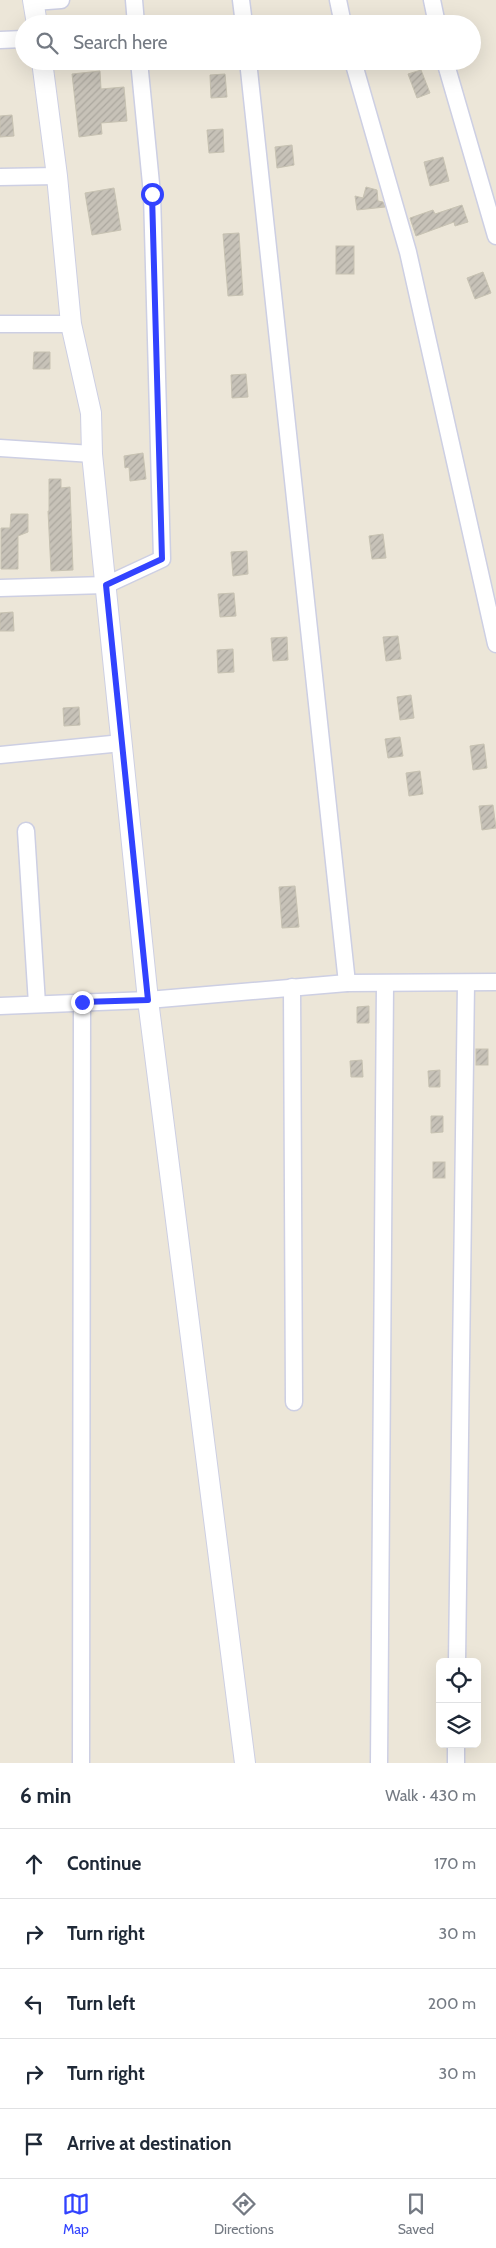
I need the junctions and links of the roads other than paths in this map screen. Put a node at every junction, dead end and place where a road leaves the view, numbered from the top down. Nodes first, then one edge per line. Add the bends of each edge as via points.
1 (61, 0) edge
2 (134, 0) edge
3 (241, 0) edge
4 (338, 0) edge
5 (432, 0) edge
6 (34, 1) edge
7 (36, 15) edge
8 (135, 15) edge
9 (243, 15) edge
10 (341, 15) edge
11 (435, 15) edge
12 (15, 39) edge
13 (0, 40) edge
14 (43, 70) edge
15 (140, 70) edge
16 (249, 70) edge
17 (356, 70) edge
18 (448, 70) edge
19 (57, 176) junction
20 (0, 177) edge
21 (496, 236) edge
22 (0, 324) edge
23 (71, 324) junction
24 (0, 448) edge
25 (92, 454) junction
26 (106, 585) junction
27 (0, 588) edge
28 (496, 644) edge
29 (122, 744) junction
30 (0, 755) edge
31 (26, 831) dead end
32 (496, 982) edge
33 (348, 983) junction
34 (466, 983) junction
35 (385, 984) junction
36 (292, 987) junction
37 (148, 1000) junction
38 (82, 1002) junction
39 (37, 1004) junction
40 (0, 1006) edge
41 (294, 1402) dead end
42 (457, 1658) edge
43 (456, 1748) edge
44 (81, 1763) edge
45 (245, 1763) edge
46 (379, 1763) edge
47 (456, 1763) edge

1 - 6 street
2 - 8 street
3 - 9 street
4 - 10 street
5 - 11 street
6 - 7 street
12 - 13 street
14 - 19 street
15 - 26 street via 152,194 162,559
16 - 33 street
17 - 28 street via 408,252
18 - 21 street
19 - 20 street
19 - 23 street
22 - 23 street
23 - 25 street via 91,413
24 - 25 street
25 - 26 street
26 - 27 street
26 - 29 street
29 - 30 street
29 - 37 street
31 - 39 street
32 - 34 street
33 - 35 street
33 - 36 street
34 - 35 street
34 - 42 street
35 - 46 street
36 - 37 street
36 - 41 street
37 - 38 street
37 - 45 street
38 - 39 street
38 - 44 street
39 - 40 street
43 - 47 street

